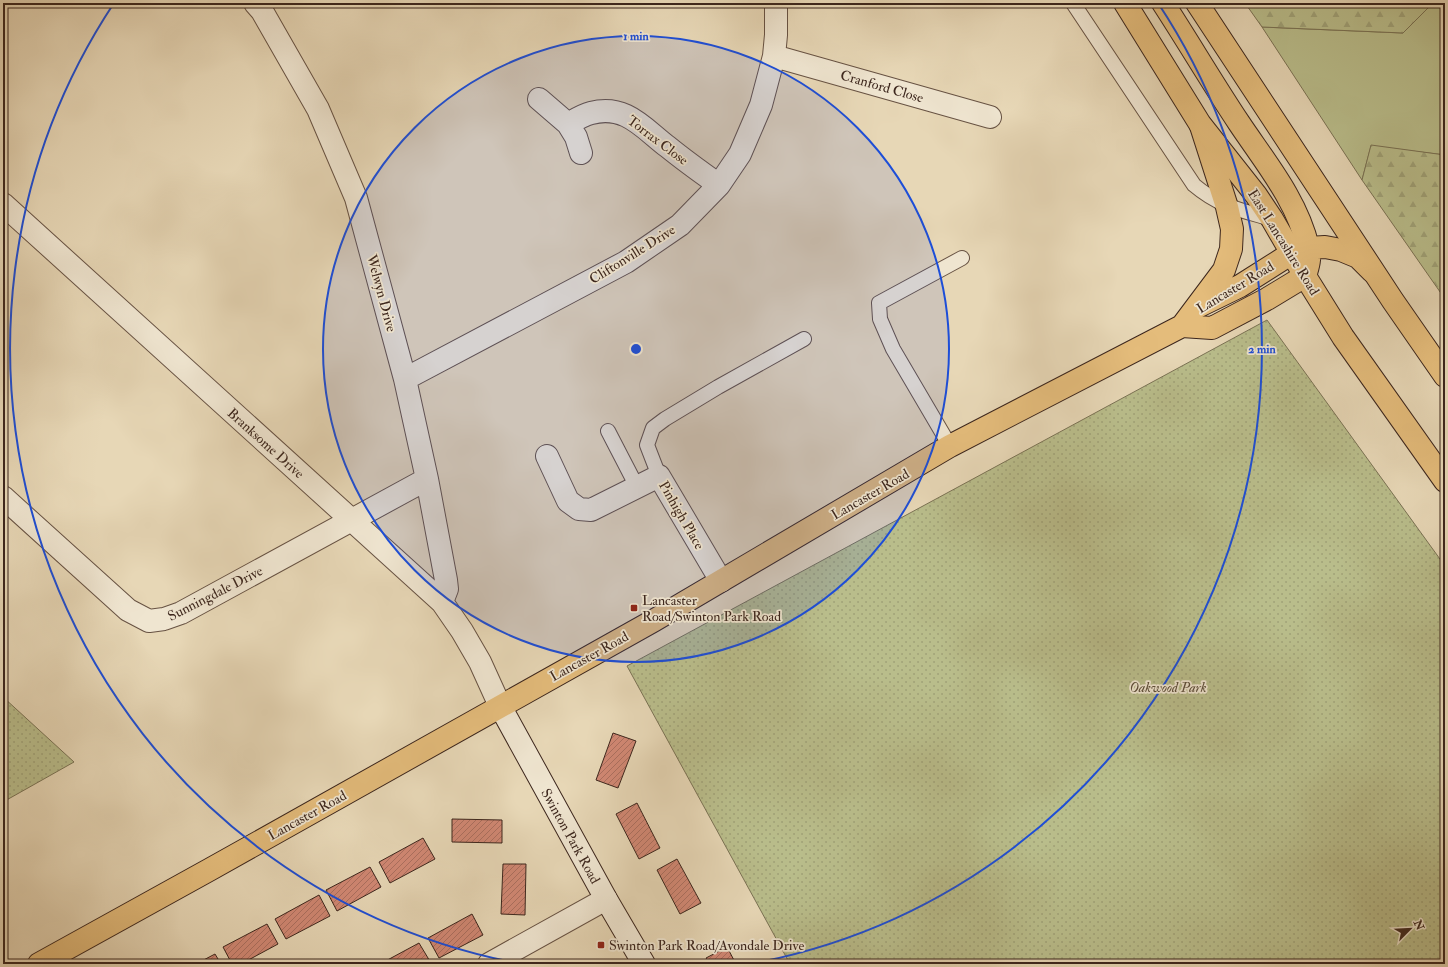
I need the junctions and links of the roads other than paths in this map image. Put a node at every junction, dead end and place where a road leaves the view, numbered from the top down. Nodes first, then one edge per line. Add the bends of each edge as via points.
1 (255, 3) edge
2 (776, 3) edge
3 (1073, 3) edge
4 (1125, 3) edge
5 (1163, 3) edge
6 (1197, 3) edge
7 (774, 56) junction
8 (540, 99) dead end
9 (990, 117) dead end
10 (568, 124) junction
11 (1200, 124) junction
12 (581, 153) dead end
13 (719, 185) junction
14 (3, 204) edge
15 (1227, 207) junction
16 (1272, 219) junction
17 (1300, 250) junction
18 (962, 258) dead end
19 (1376, 274) junction
20 (1305, 276) junction
21 (1196, 307) junction
22 (1182, 326) junction
23 (804, 339) dead end
24 (1445, 376) edge
25 (406, 379) junction
26 (608, 431) dead end
27 (950, 446) junction
28 (547, 456) dead end
29 (659, 476) junction
30 (427, 479) junction
31 (1445, 481) edge
32 (637, 487) junction
33 (3, 497) edge
34 (351, 521) junction
35 (721, 581) junction
36 (442, 602) junction
37 (500, 706) junction
38 (606, 899) junction
39 (39, 964) edge
40 (489, 964) edge
41 (644, 964) edge

1 - 25 street, Welwyn Drive via 318,109 356,198
2 - 7 street, Cliftonville Drive
3 - 15 lane via 1194,185
4 - 11 main road, East Lancashire Road
5 - 17 main road via 1239,123 1271,168 1296,213
6 - 19 main road
7 - 9 street, Cranford Close
7 - 13 street, Cliftonville Drive via 761,104 740,154
8 - 10 street
10 - 12 street
10 - 13 street, Torrax Close via 590,113 611,112 626,115 643,125
11 - 15 main road
11 - 16 main road, East Lancashire Road
13 - 25 street, Cliftonville Drive via 680,225 626,262
14 - 34 street, Branksome Drive
15 - 16 lane
15 - 21 main road via 1232,229 1232,249 1224,270
16 - 17 main road, East Lancashire Road
17 - 19 main road via 1325,247 1341,250 1358,257
17 - 20 main road, East Lancashire Road
17 - 21 main road, Lancaster Road via 1240,286
18 - 27 lane via 879,303 880,319 893,349
19 - 24 main road
20 - 22 main road, Lancaster Road via 1212,328
20 - 31 main road, East Lancashire Road via 1342,337
21 - 22 main road, Lancaster Road
22 - 27 main road, Lancaster Road
23 - 29 lane via 718,387 653,428 647,445
25 - 30 street, Welwyn Drive
26 - 32 lane
27 - 35 main road, Lancaster Road
28 - 32 street, Pinhigh Place via 568,501 579,509 591,510
29 - 32 street, Pinhigh Place
29 - 35 street, Pinhigh Place
30 - 34 street, Sunningdale Drive
30 - 36 street, Welwyn Drive via 446,580 447,589
33 - 34 street, Sunningdale Drive via 128,610 149,621 181,613
34 - 36 street, Branksome Drive
35 - 37 main road, Lancaster Road
36 - 37 street, Branksome Drive via 480,662
37 - 38 street, Swinton Park Road
37 - 39 main road, Lancaster Road
38 - 40 street
38 - 41 street, Swinton Park Road

